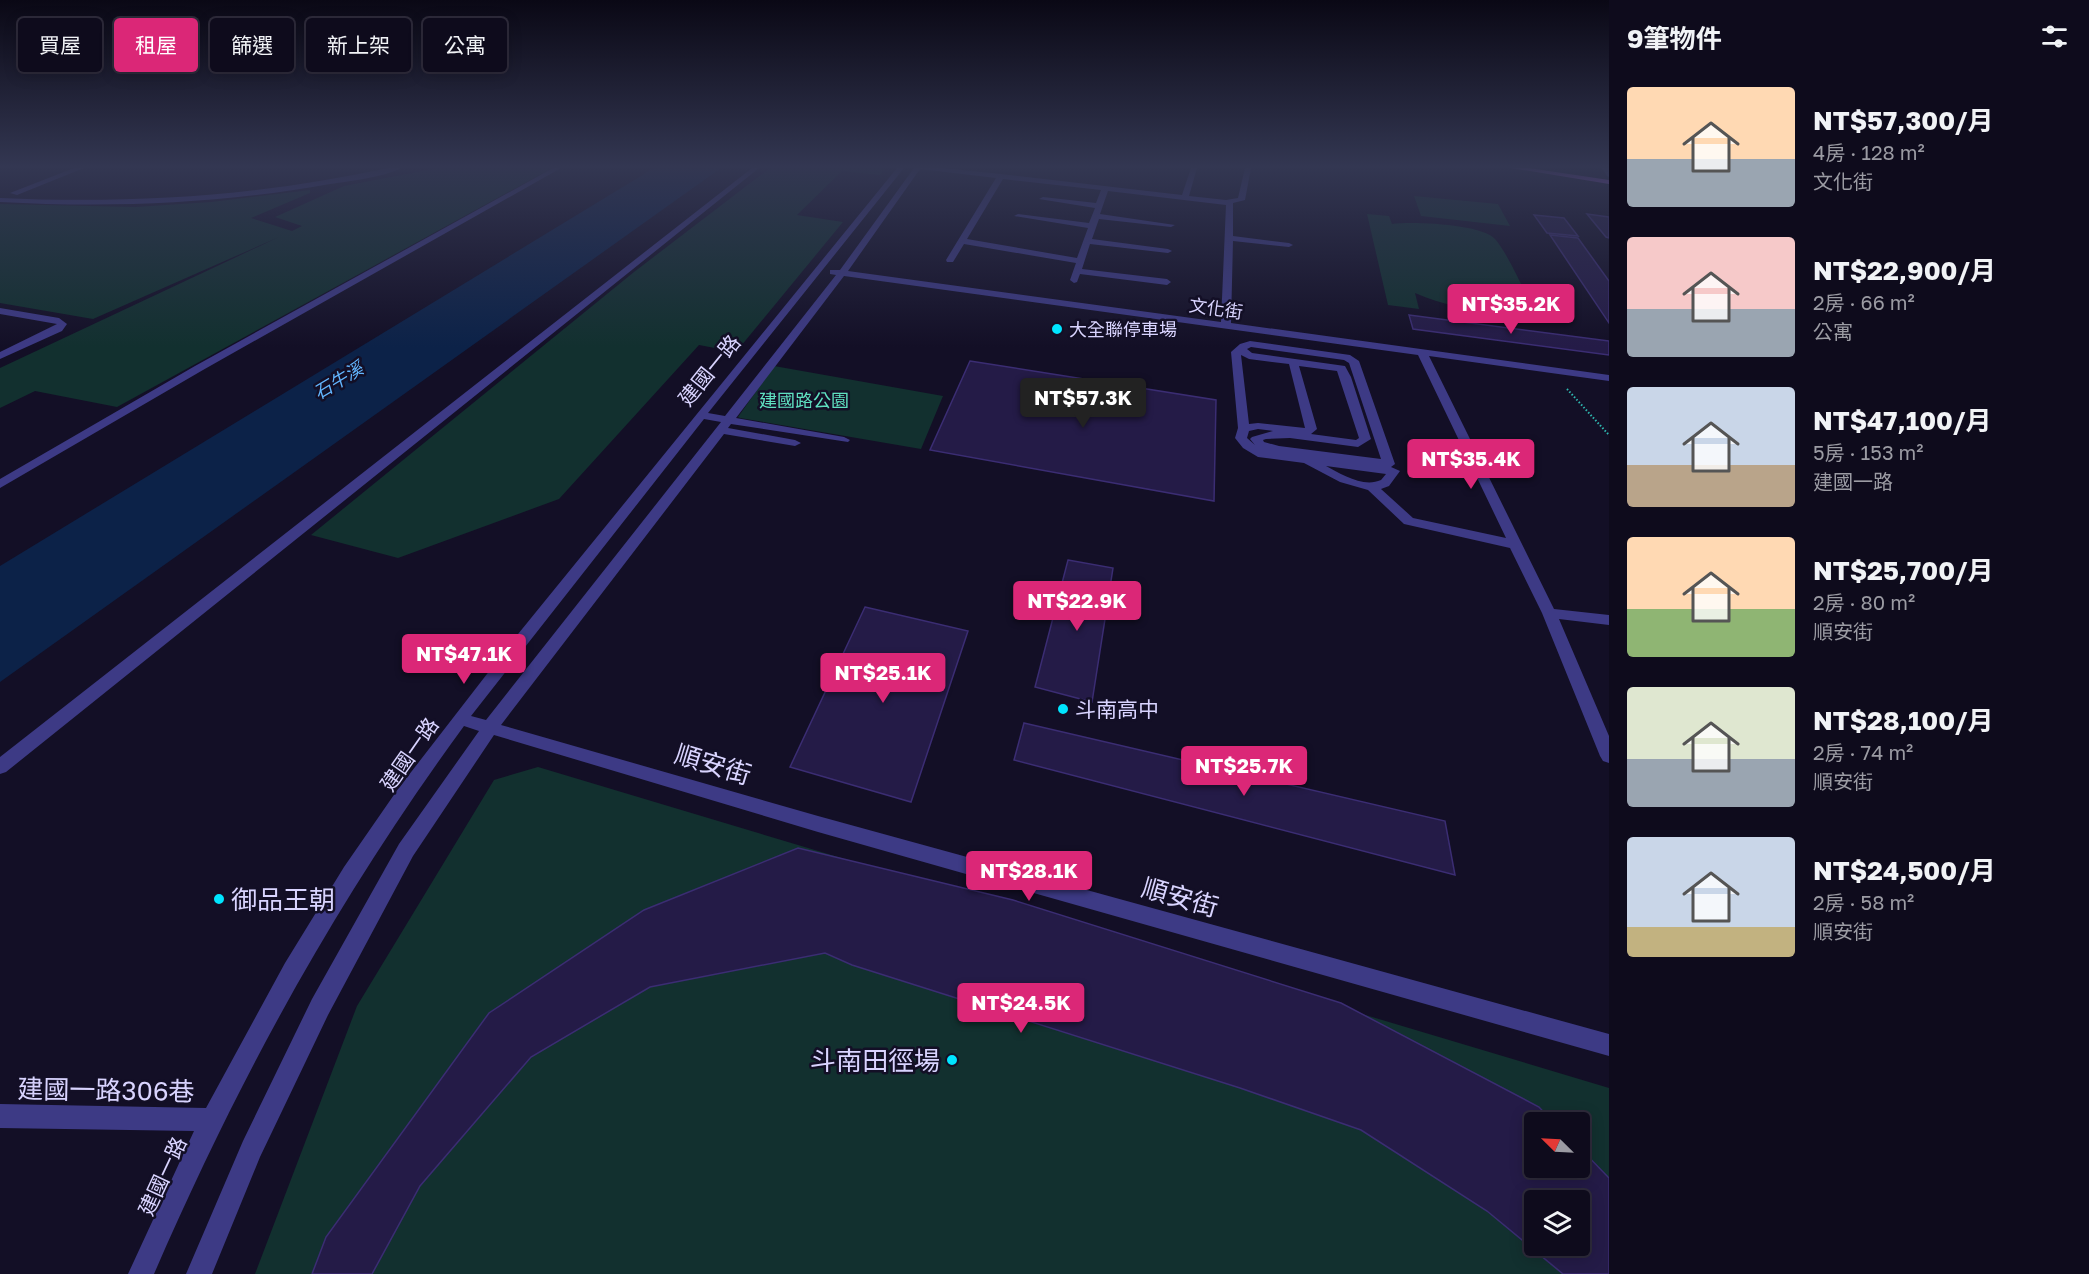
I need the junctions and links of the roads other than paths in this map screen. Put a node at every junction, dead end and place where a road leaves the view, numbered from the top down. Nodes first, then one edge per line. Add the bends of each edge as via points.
1 (451, 227) edge
2 (681, 227) edge
3 (853, 227) edge
4 (875, 227) edge
5 (970, 227) edge
6 (1092, 227) edge
7 (1230, 227) edge
8 (1230, 238) junction
9 (962, 241) junction
10 (1087, 241) junction
11 (1288, 245) dead end
12 (1168, 251) dead end
13 (950, 260) dead end
14 (1080, 261) junction
15 (818, 270) junction
16 (842, 273) junction
17 (1167, 282) dead end
18 (0, 311) edge
19 (1226, 326) junction
20 (1242, 350) junction
21 (1422, 353) junction
22 (0, 356) edge
23 (1293, 362) junction
24 (1609, 378) edge
25 (700, 415) junction
26 (725, 425) junction
27 (1244, 428) junction
28 (844, 440) dead end
29 (795, 443) dead end
30 (1306, 459) junction
31 (0, 483) edge
32 (1372, 487) junction
33 (1513, 544) junction
34 (1549, 613) junction
35 (1609, 620) edge
36 (460, 719) junction
37 (491, 726) junction
38 (1609, 756) edge
39 (0, 768) edge
40 (1609, 1045) edge
41 (0, 1116) edge
42 (212, 1120) junction
43 (141, 1274) edge
44 (199, 1274) edge

1 - 31 street
2 - 39 street
3 - 15 street, 建國一路
4 - 16 street
5 - 9 street
6 - 10 street
7 - 8 street
8 - 11 street
8 - 19 street
9 - 13 street
9 - 14 street
10 - 12 street
10 - 14 street
14 - 17 street via 1075,276
15 - 16 street, 文化街
15 - 25 street, 建國一路
16 - 19 street, 文化街
16 - 26 street
18 - 22 street via 63,324
19 - 21 street, 文化街
20 - 23 street via 1249,356
20 - 23 street via 1250,344 1354,361 1389,464 1279,450 1258,443 1256,439 1260,436 1275,434 1358,444 1365,439 1341,368
20 - 27 street via 1236,352
21 - 24 street, 文化街
21 - 33 street
23 - 27 street via 1311,429 1306,432
25 - 26 street
25 - 36 street, 建國一路
26 - 28 street
26 - 29 street
26 - 37 street
27 - 30 street via 1241,438 1262,454
30 - 32 street via 1334,476
30 - 32 street via 1394,471 1384,484
32 - 33 street via 1409,521
33 - 34 street
34 - 35 street
34 - 38 street
36 - 37 street, 順安街
36 - 42 street, 建國一路 via 352,872 262,1021
37 - 40 street, 順安街 via 818,824
37 - 44 street via 406,850 320,1007 251,1149
41 - 42 street, 建國一路306巷
42 - 43 street, 建國一路 via 184,1173

